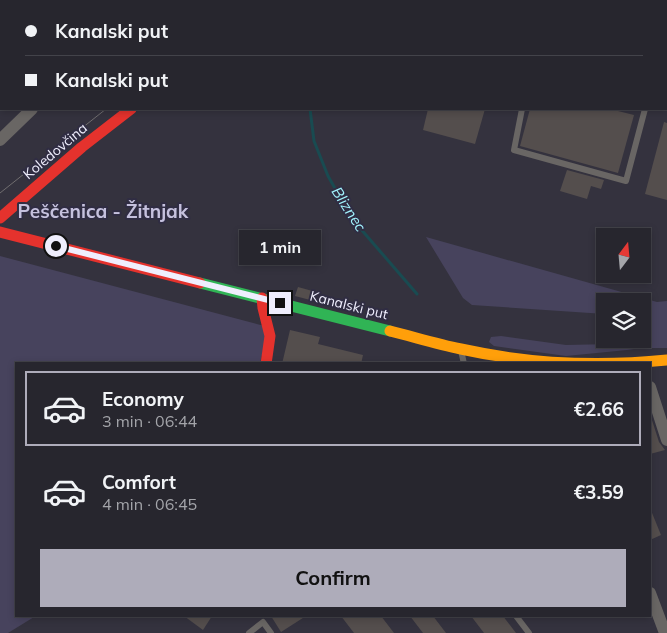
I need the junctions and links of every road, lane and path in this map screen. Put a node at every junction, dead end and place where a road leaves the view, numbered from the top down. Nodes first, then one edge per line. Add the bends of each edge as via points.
1 (31, 110) edge
2 (129, 110) edge
3 (522, 110) edge
4 (645, 110) edge
5 (0, 140) edge
6 (0, 218) edge
7 (0, 232) edge
8 (262, 298) junction
9 (461, 349) junction
10 (667, 360) edge
11 (266, 362) edge
12 (464, 362) edge
13 (568, 362) edge
14 (651, 362) edge
15 (651, 390) edge
16 (667, 440) edge
17 (651, 599) edge
18 (517, 617) edge
19 (249, 633) edge
20 (271, 633) edge
21 (528, 633) edge
22 (665, 633) edge

1 - 5 street
2 - 6 street, Koledovčina
3 - 4 lane via 514,150 626,181
7 - 8 street, Kanalski put
8 - 9 street, Kanalski put
8 - 11 street via 261,308 270,332
9 - 12 lane
9 - 13 street, Kanalski put via 532,361
10 - 14 street, Kanalski put
15 - 16 street
17 - 22 street
18 - 21 lane
19 - 20 lane via 263,622

